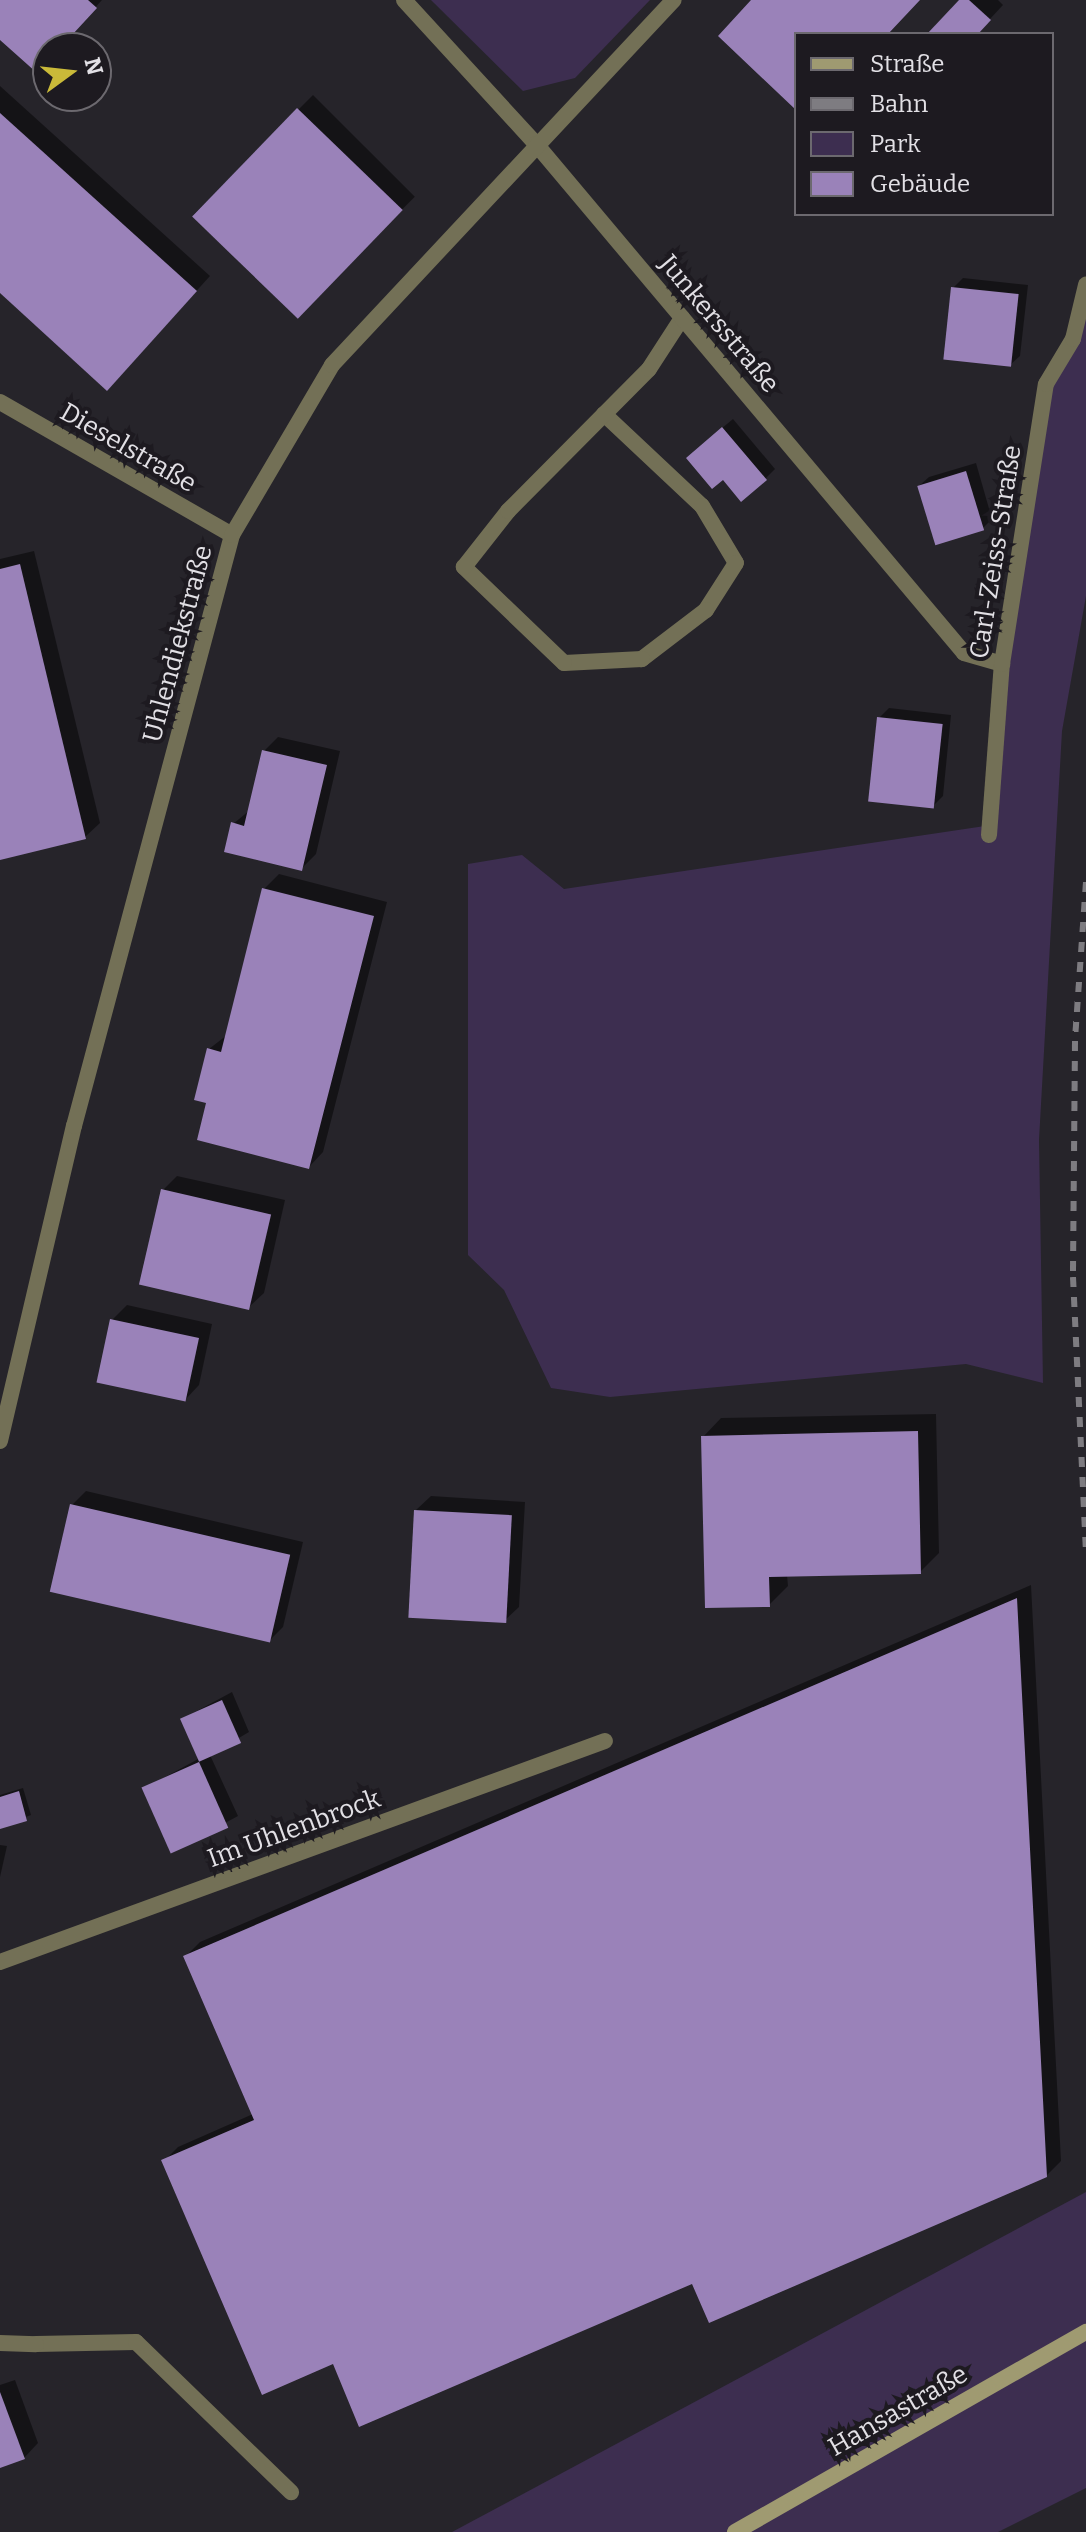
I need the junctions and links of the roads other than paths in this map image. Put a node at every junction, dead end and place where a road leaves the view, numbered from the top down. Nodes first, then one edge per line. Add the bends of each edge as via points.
1 (404, 0) edge
2 (673, 0) edge
3 (536, 144) junction
4 (1086, 285) edge
5 (682, 318) junction
6 (0, 402) edge
7 (604, 414) junction
8 (232, 535) junction
9 (1002, 664) junction
10 (989, 835) dead end
11 (0, 1441) edge
12 (605, 1741) dead end
13 (0, 1962) edge
14 (1086, 2332) edge
15 (0, 2343) edge
16 (291, 2492) dead end
17 (735, 2532) edge

1 - 3 street, Junkersstraße
2 - 3 street, Uhlendiekstraße
3 - 5 street, Junkersstraße
3 - 8 street, Uhlendiekstraße via 332,365
4 - 9 street, Carl-Zeiss-Straße via 1073,339 1046,384
5 - 7 street via 649,369
5 - 9 street, Junkersstraße via 964,653
6 - 8 street, Dieselstraße
7 - 7 street via 508,511 464,567 564,663 642,659 706,610 736,563 702,506
8 - 11 street, Uhlendiekstraße via 74,1126
9 - 10 street, Carl-Zeiss-Straße
12 - 13 street, Im Uhlenbrock
14 - 17 main road, Hansastraße
15 - 16 street via 136,2342

